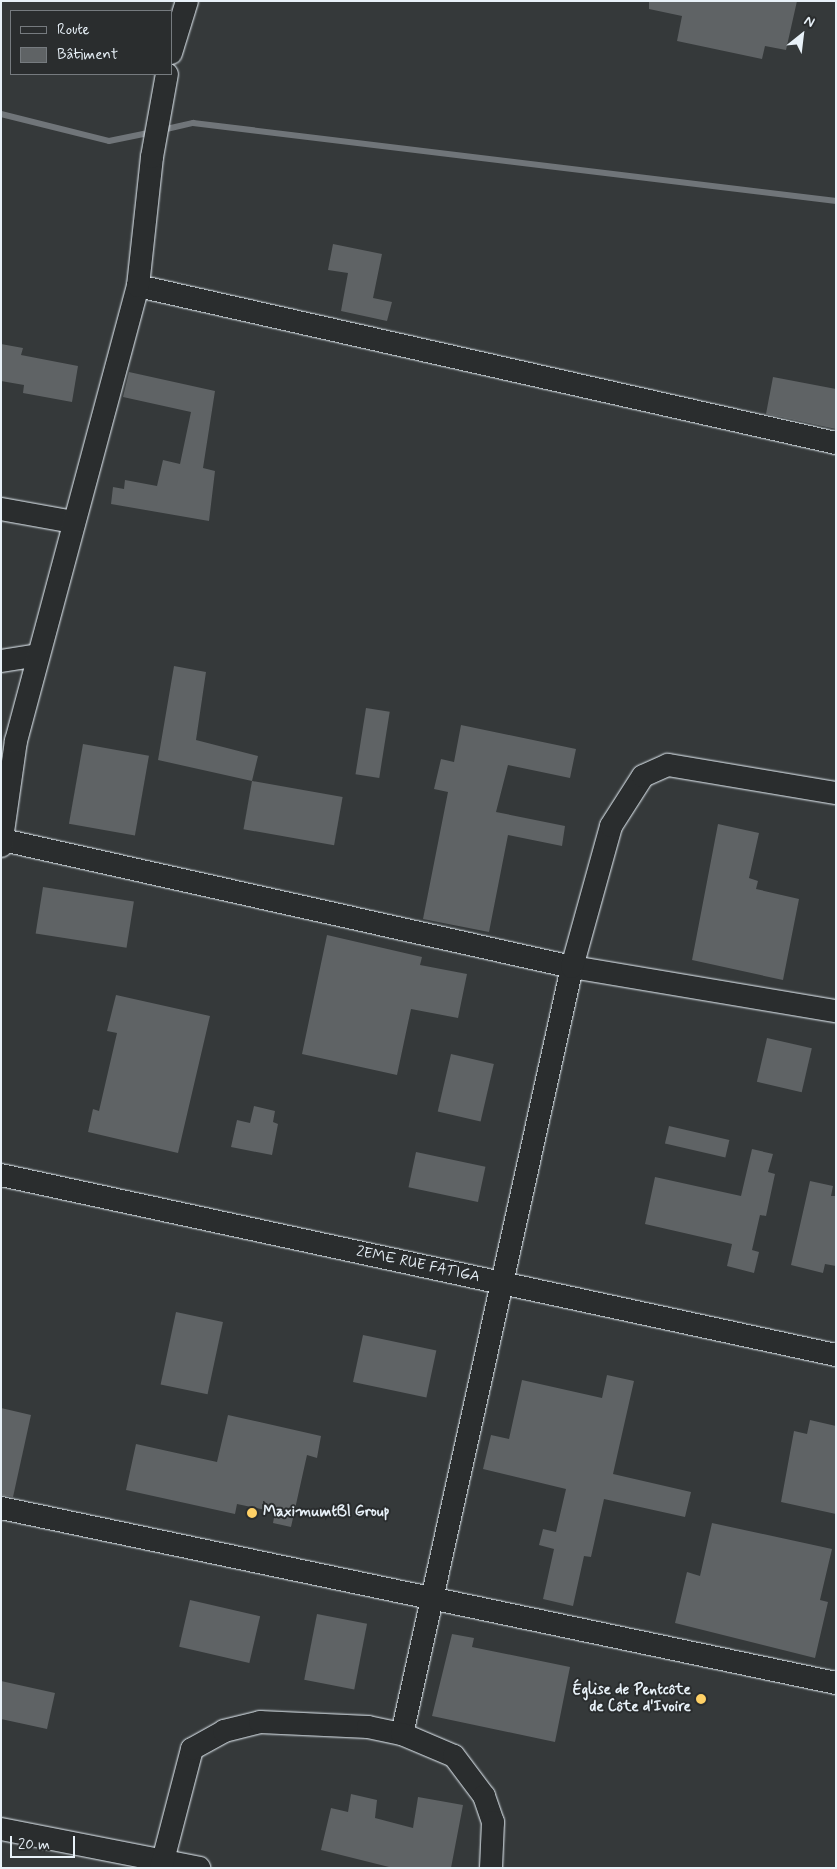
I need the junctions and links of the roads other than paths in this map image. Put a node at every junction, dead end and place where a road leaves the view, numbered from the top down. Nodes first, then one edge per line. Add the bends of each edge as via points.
1 (183, 8) edge
2 (172, 49) edge
3 (167, 75) edge
4 (138, 286) junction
5 (836, 443) edge
6 (1, 509) edge
7 (73, 522) junction
8 (37, 655) junction
9 (1, 661) edge
10 (836, 793) edge
11 (2, 843) edge
12 (572, 967) junction
13 (836, 1011) edge
14 (1, 1175) edge
15 (500, 1282) junction
16 (836, 1355) edge
17 (1, 1508) edge
18 (433, 1600) junction
19 (836, 1683) edge
20 (402, 1734) junction
21 (1, 1828) edge
22 (162, 1863) edge
23 (199, 1868) edge
24 (491, 1868) edge

1 - 2 street
3 - 4 street via 152,157
4 - 5 street
4 - 7 street
6 - 7 street
7 - 8 street
8 - 9 street
8 - 11 street via 16,742
10 - 12 street via 668,765 643,776 611,826
11 - 12 street
12 - 13 street
12 - 15 street
14 - 15 street, 2EME RUE FATIGA
15 - 16 street, 2EME RUE FATIGA
15 - 18 street
17 - 18 street
18 - 19 street
18 - 20 street
20 - 22 street via 368,1727 296,1722 260,1722 224,1731 192,1749
20 - 24 street via 454,1756 484,1796 493,1822
21 - 22 street
22 - 23 street

